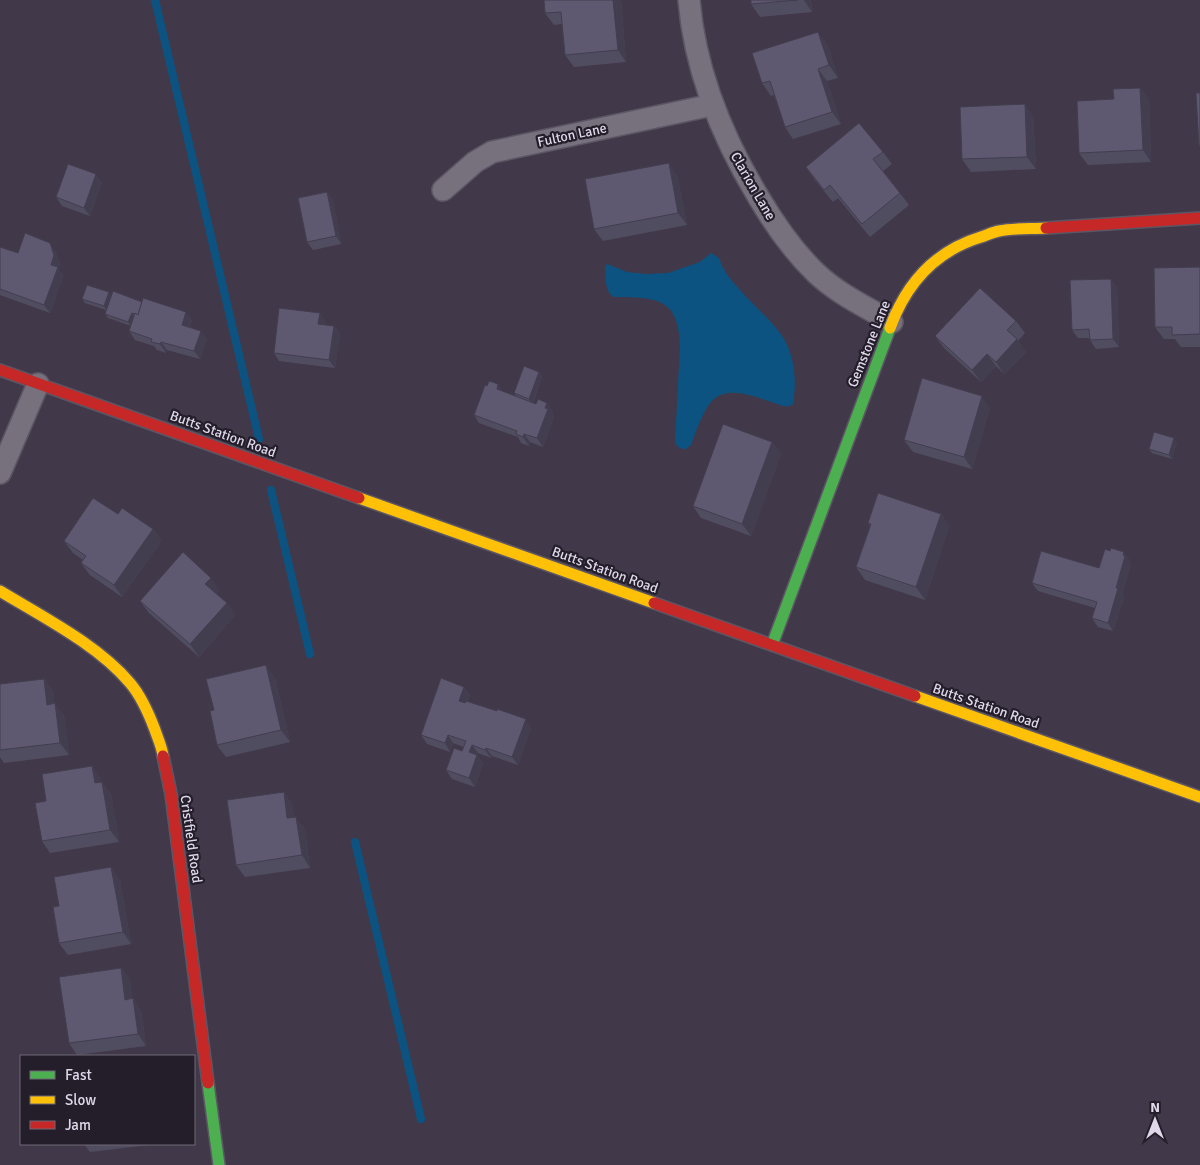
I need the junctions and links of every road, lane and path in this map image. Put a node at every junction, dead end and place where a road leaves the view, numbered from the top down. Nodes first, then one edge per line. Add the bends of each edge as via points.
1 (689, 0) edge
2 (712, 105) junction
3 (444, 190) dead end
4 (1200, 218) edge
5 (892, 322) junction
6 (0, 370) edge
7 (38, 384) junction
8 (0, 473) edge
9 (0, 591) edge
10 (772, 646) junction
11 (1200, 797) edge
12 (219, 1165) edge

1 - 2 street, Clarion Lane via 698,62
2 - 3 street, Fulton Lane via 492,152 475,162
2 - 5 street, Clarion Lane via 744,173 778,230 798,255 845,296
4 - 5 street, Gemstone Lane via 999,231 967,241 939,257 922,273 908,290
5 - 10 street, Gemstone Lane
6 - 7 street, Butts Station Road
7 - 8 street
7 - 10 street, Butts Station Road
9 - 12 street, Cristfield Road via 109,661 131,684 155,729 162,748 170,794
10 - 11 street, Butts Station Road

